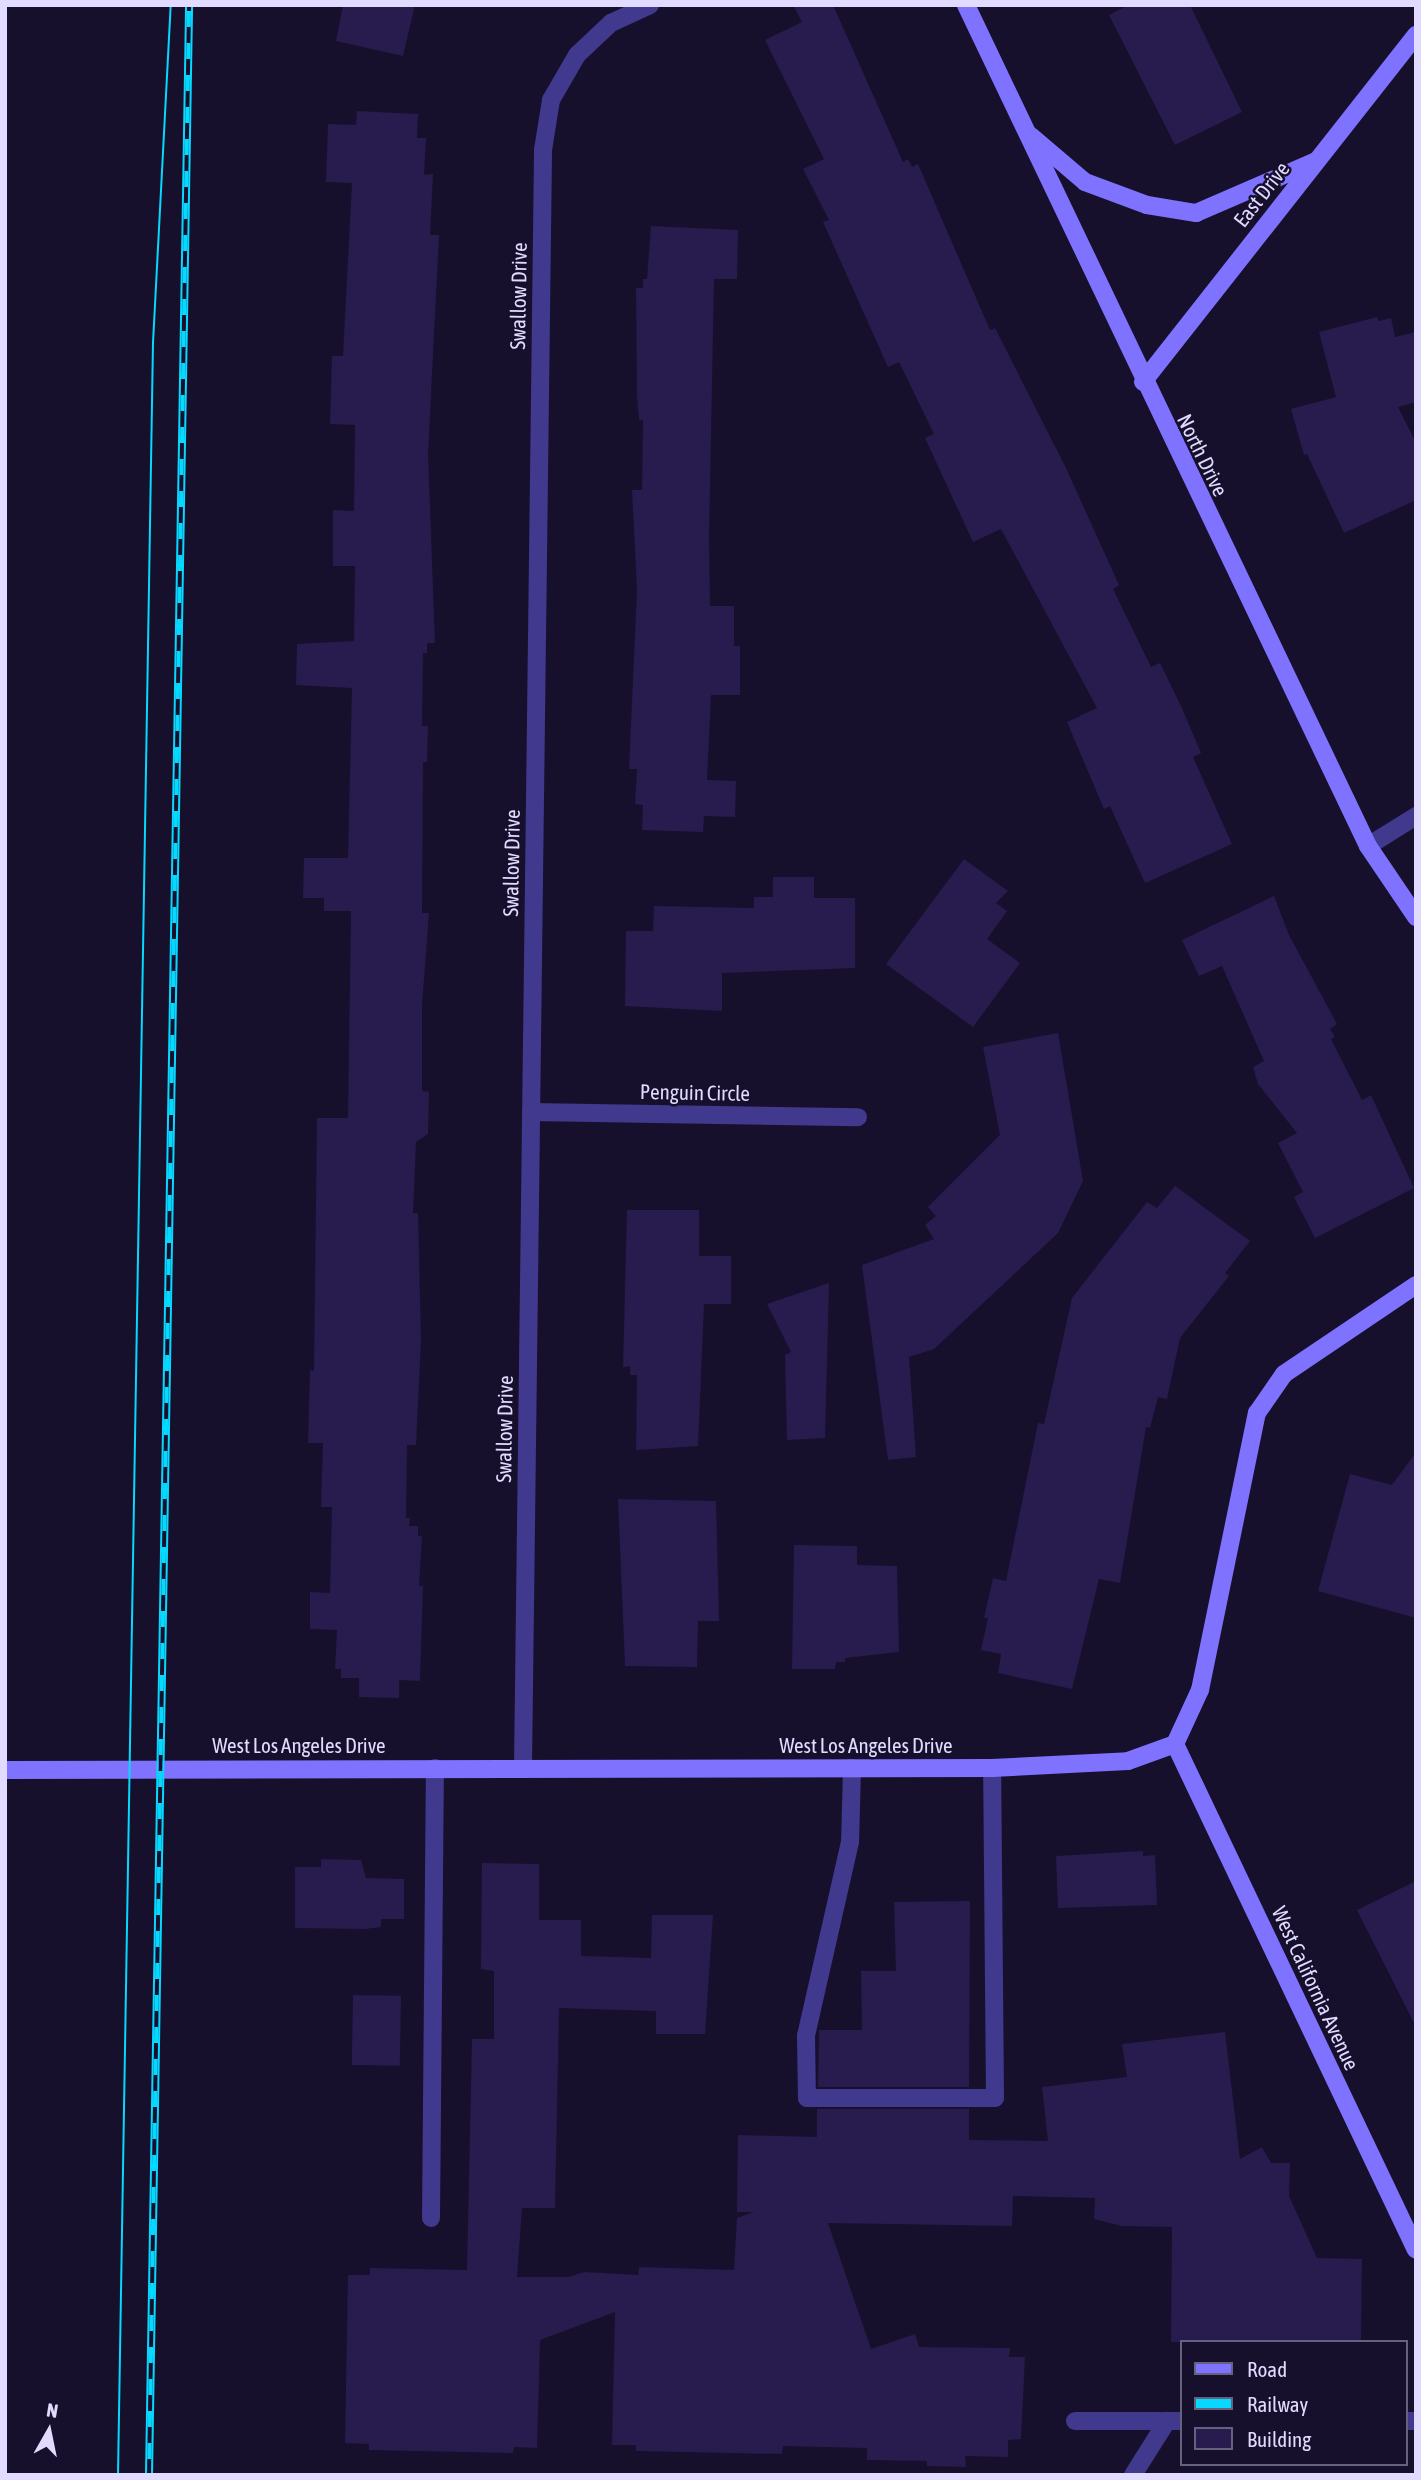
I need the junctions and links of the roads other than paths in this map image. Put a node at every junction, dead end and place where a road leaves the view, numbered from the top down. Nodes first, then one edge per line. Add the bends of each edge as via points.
1 (650, 5) edge
2 (965, 5) edge
3 (1416, 35) edge
4 (1025, 131) junction
5 (1317, 160) junction
6 (1143, 382) junction
7 (1416, 816) edge
8 (1368, 846) junction
9 (1416, 917) edge
10 (531, 1112) junction
11 (858, 1118) dead end
12 (1416, 1285) edge
13 (1175, 1744) junction
14 (523, 1767) junction
15 (435, 1768) junction
16 (852, 1768) junction
17 (992, 1768) junction
18 (5, 1770) edge
19 (431, 2218) dead end
20 (1416, 2250) edge
21 (1075, 2421) dead end
22 (1174, 2421) edge
23 (1133, 2475) edge

1 - 10 street, Swallow Drive via 611,23 577,55 551,100 543,150
2 - 4 street, North Drive
3 - 5 street, East Drive
4 - 5 street via 1085,182 1147,205 1196,213
4 - 6 street, North Drive
5 - 6 street, East Drive
6 - 8 street, North Drive
7 - 8 street
8 - 9 street, North Drive
10 - 11 street, Penguin Circle
10 - 14 street, Swallow Drive
12 - 13 street via 1284,1374 1257,1413 1200,1690
13 - 17 street, West Los Angeles Drive via 1128,1761
13 - 20 street, West California Avenue
14 - 15 street, West Los Angeles Drive
14 - 16 street, West Los Angeles Drive
15 - 18 street, West Los Angeles Drive
15 - 19 street
16 - 17 street, West Los Angeles Drive
16 - 17 street via 850,1842 806,2036 807,2098 995,2098
21 - 22 street
22 - 23 street

